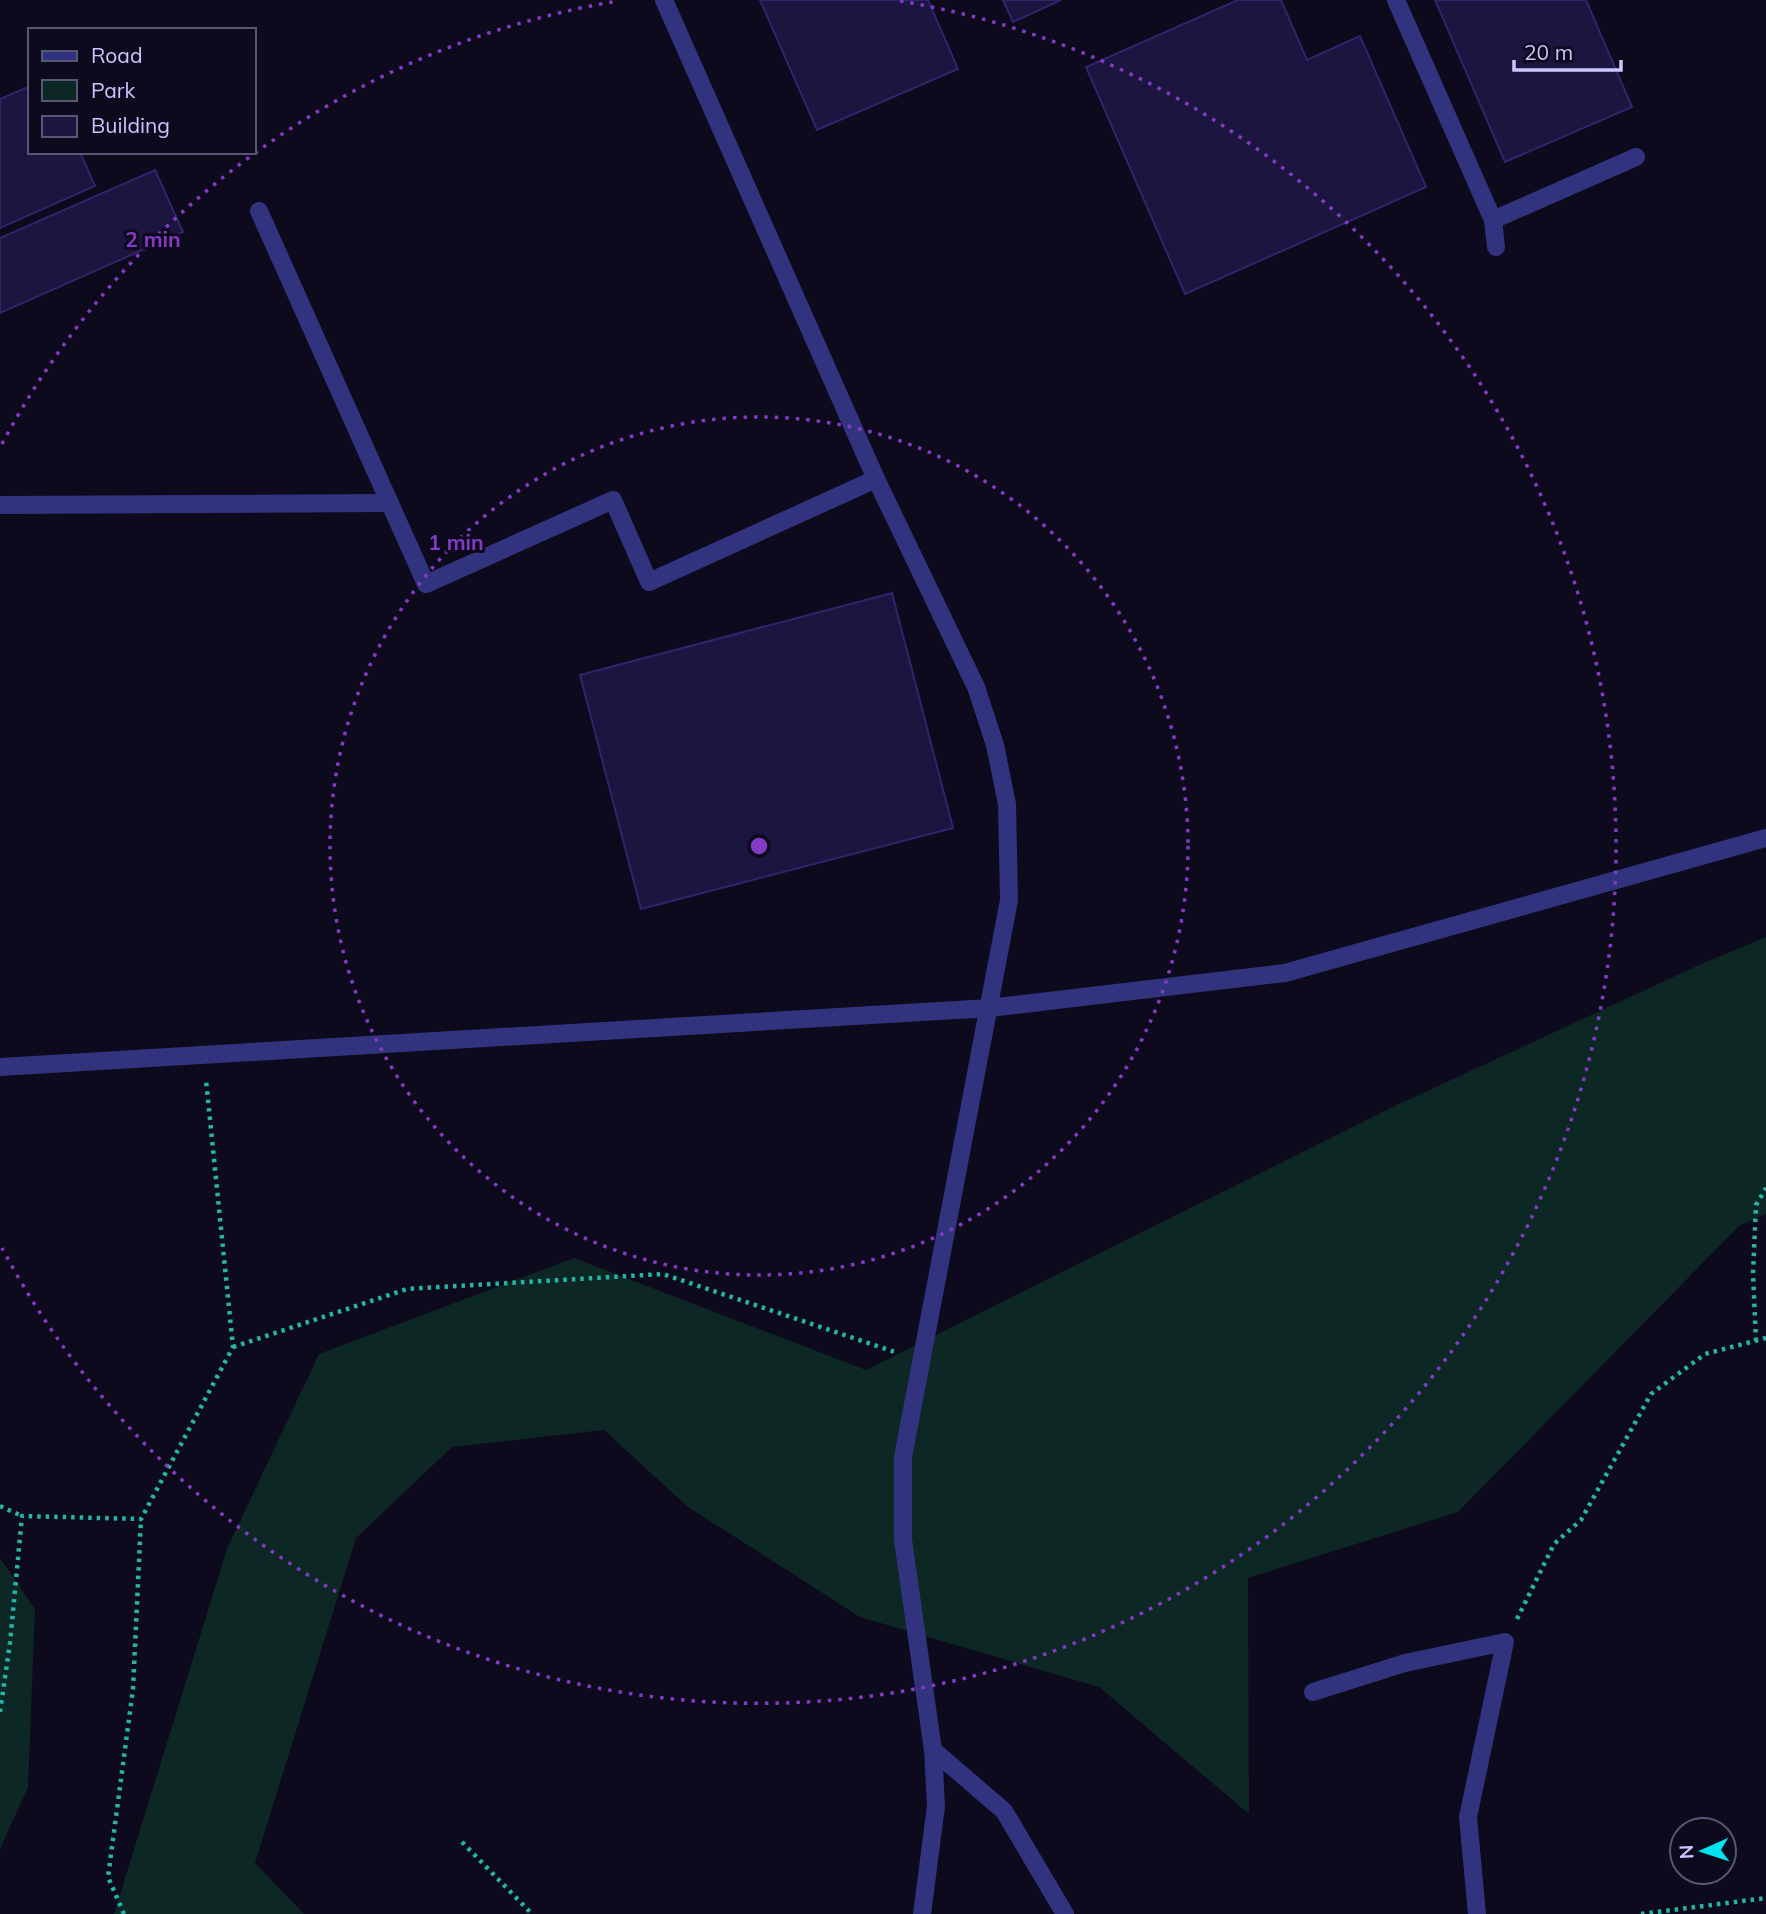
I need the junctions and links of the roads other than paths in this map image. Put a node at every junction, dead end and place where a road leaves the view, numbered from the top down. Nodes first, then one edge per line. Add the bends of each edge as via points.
1 (664, 0) edge
2 (1395, 0) edge
3 (1636, 157) dead end
4 (259, 211) dead end
5 (1493, 220) junction
6 (1496, 247) dead end
7 (876, 480) junction
8 (390, 503) junction
9 (0, 505) edge
10 (1766, 838) edge
11 (990, 1008) junction
12 (0, 1067) edge
13 (1313, 1692) dead end
14 (933, 1750) junction
15 (922, 1914) edge
16 (1065, 1914) edge
17 (1477, 1914) edge

1 - 7 street
2 - 5 street
3 - 5 street
4 - 8 street
5 - 6 street
7 - 8 street via 649,582 613,500 426,584
7 - 11 street via 976,688 996,745 1007,804 1009,900
8 - 9 street
10 - 11 street via 1285,973
11 - 12 street
11 - 14 street via 903,1457 903,1540
13 - 17 street via 1405,1663 1505,1642 1468,1817
14 - 15 street via 936,1806
14 - 16 street via 1004,1811

